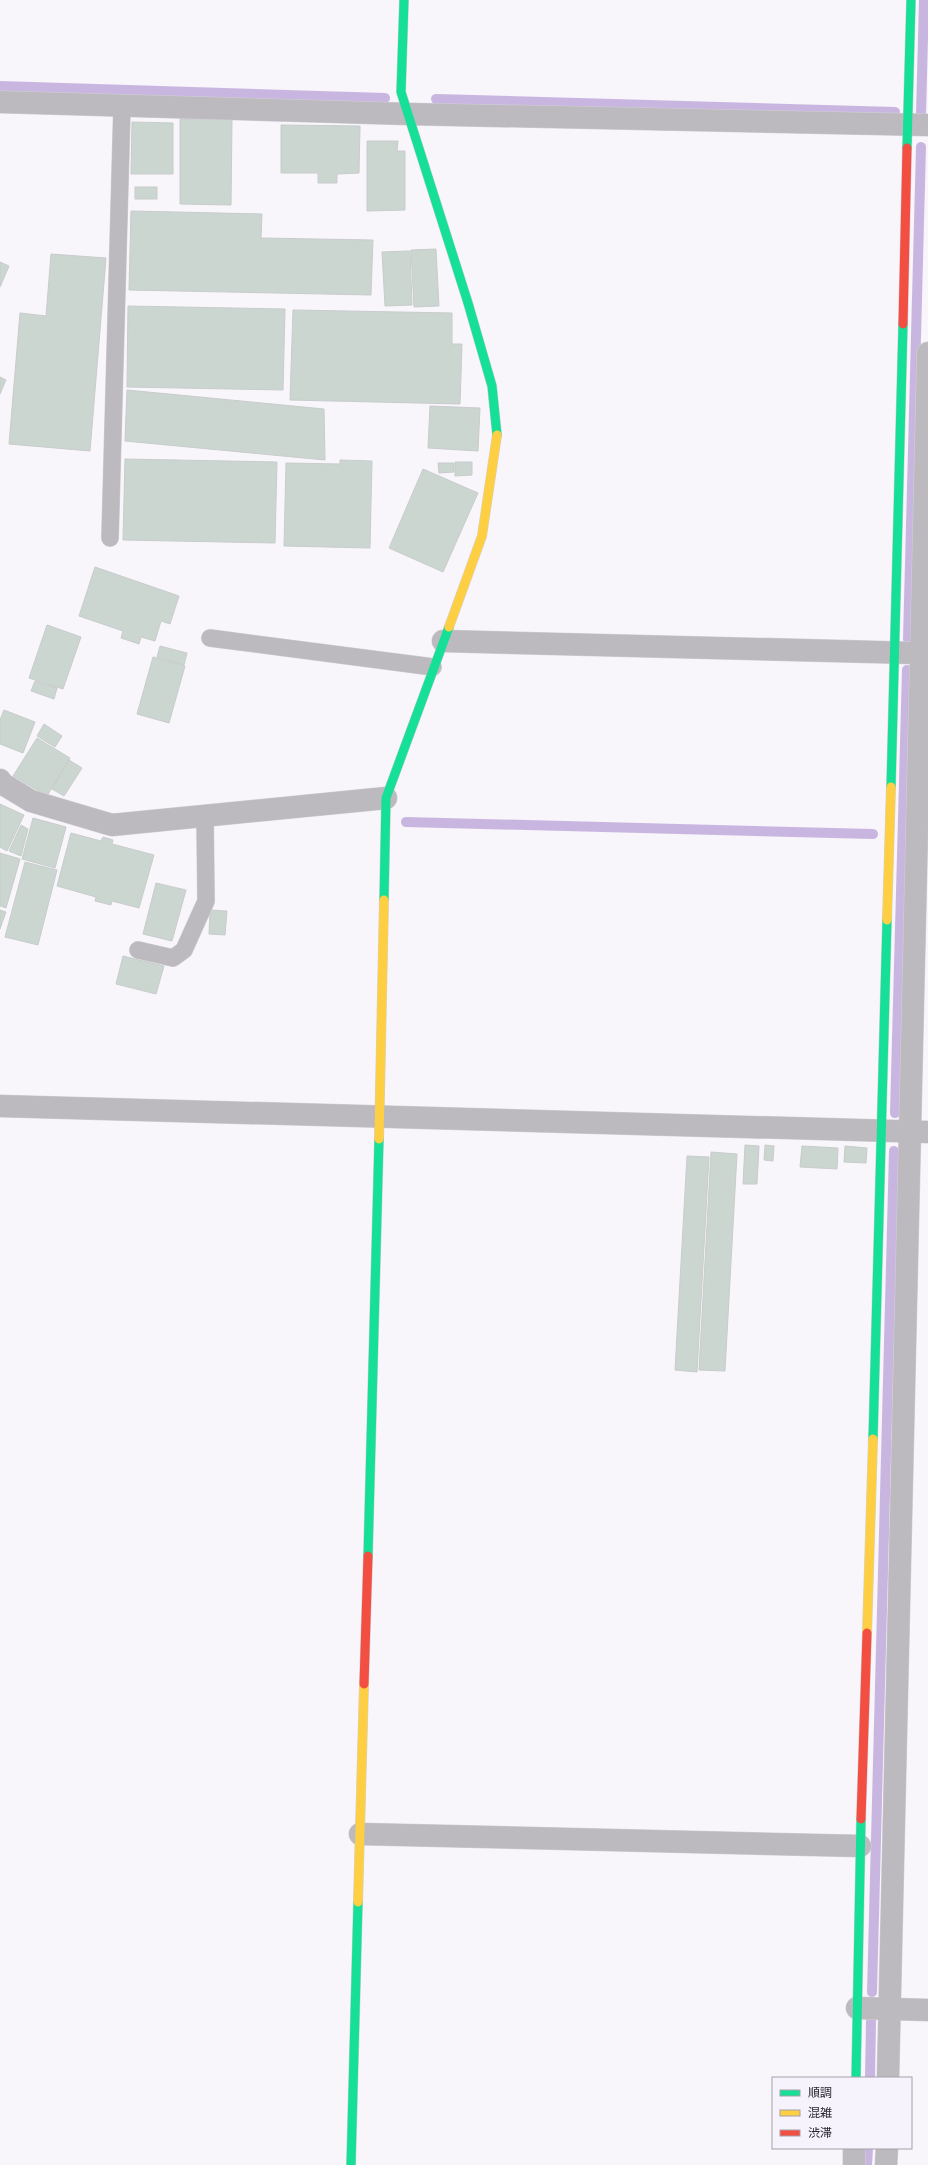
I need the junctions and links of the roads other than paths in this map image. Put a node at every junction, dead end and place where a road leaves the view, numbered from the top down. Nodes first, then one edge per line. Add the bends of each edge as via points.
1 (404, 0) edge
2 (911, 0) edge
3 (0, 102) edge
4 (122, 106) junction
5 (408, 114) junction
6 (918, 125) edge
7 (928, 353) edge
8 (928, 395) edge
9 (110, 538) dead end
10 (210, 638) dead end
11 (443, 641) junction
12 (894, 653) junction
13 (925, 654) edge
14 (433, 667) junction
15 (0, 780) edge
16 (386, 798) junction
17 (205, 816) junction
18 (138, 950) dead end
19 (0, 1106) edge
20 (380, 1117) junction
21 (882, 1131) junction
22 (919, 1132) edge
23 (360, 1834) junction
24 (860, 1846) junction
25 (857, 2008) junction
26 (890, 2009) junction
27 (928, 2010) edge
28 (856, 2077) edge
29 (888, 2077) edge
30 (854, 2149) edge
31 (887, 2149) edge
32 (351, 2165) edge
33 (854, 2165) edge
34 (886, 2165) edge

1 - 5 street via 401,92
2 - 6 street
3 - 4 street
4 - 5 street
4 - 9 lane
5 - 6 street
5 - 11 street via 492,386 497,435 482,536
6 - 12 street
7 - 8 street
8 - 13 street
10 - 14 lane
11 - 12 street
11 - 14 street
12 - 13 street
12 - 21 street
13 - 22 street
14 - 16 street
15 - 17 street via 31,801 112,825
16 - 17 street
16 - 20 street
17 - 18 lane via 206,901 184,950 173,958
19 - 20 street
20 - 21 street
20 - 23 street
21 - 22 street
21 - 24 street
22 - 26 street
23 - 24 street
23 - 32 street
24 - 25 street
25 - 26 street
25 - 28 street
26 - 27 street
26 - 29 street
30 - 33 street
31 - 34 street

